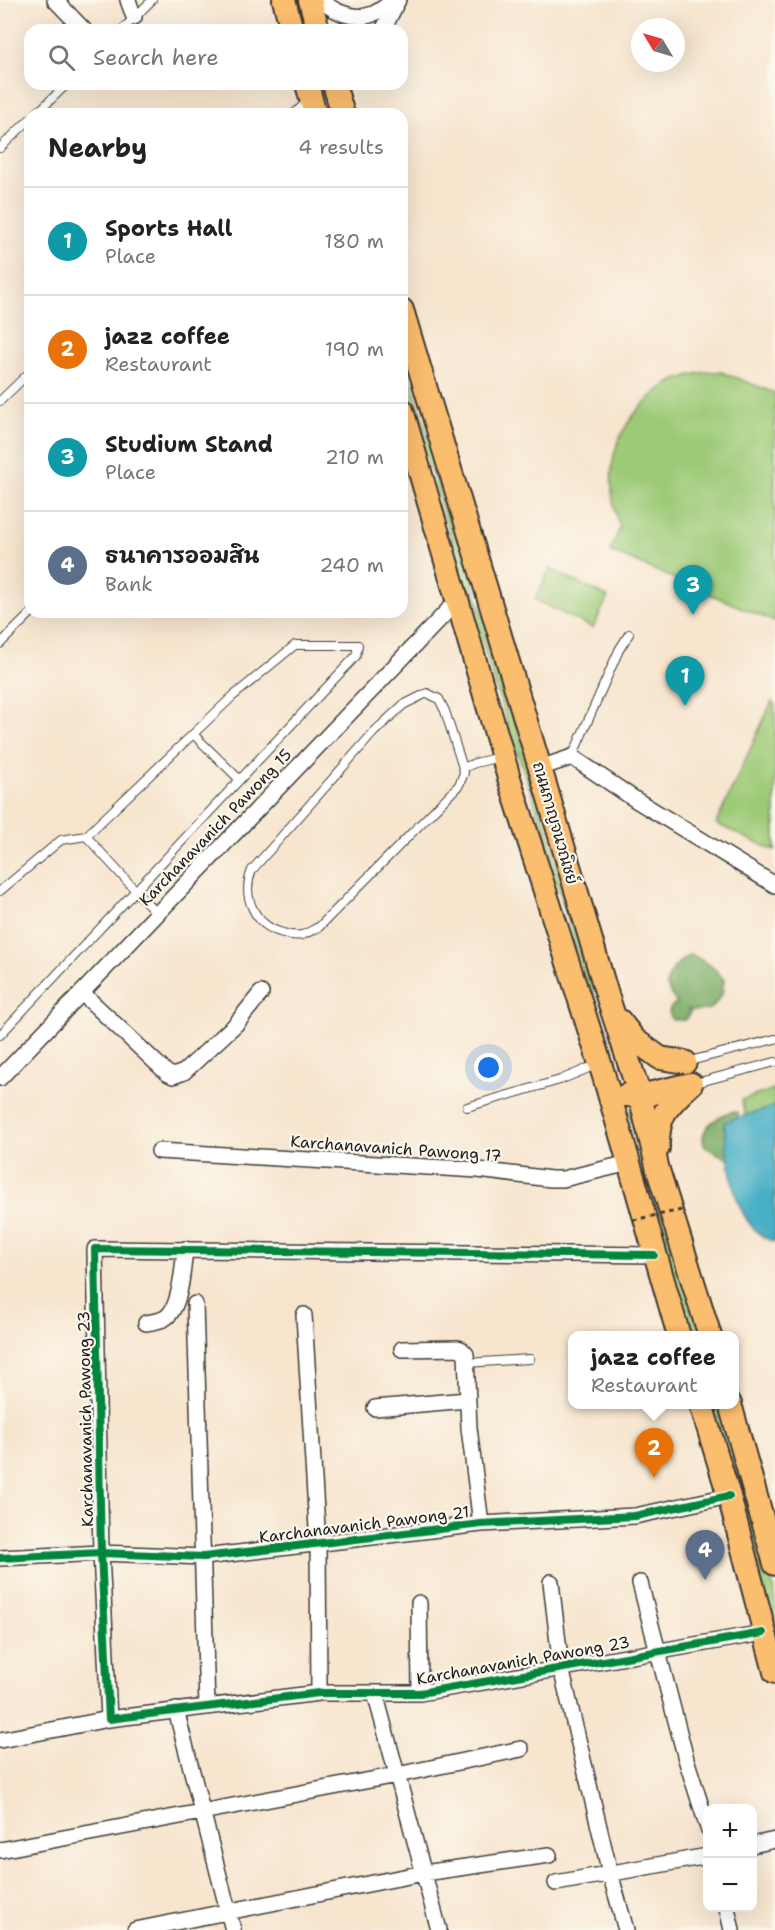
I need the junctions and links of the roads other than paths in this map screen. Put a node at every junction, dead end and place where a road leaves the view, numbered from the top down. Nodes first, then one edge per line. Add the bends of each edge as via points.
1 (55, 0) edge
2 (128, 0) edge
3 (152, 0) edge
4 (284, 0) edge
5 (310, 0) edge
6 (322, 0) edge
7 (396, 0) edge
8 (134, 17) junction
9 (78, 24) edge
10 (128, 24) edge
11 (290, 24) edge
12 (316, 24) edge
13 (386, 24) edge
14 (61, 90) edge
15 (336, 90) edge
16 (346, 90) edge
17 (42, 108) edge
18 (342, 108) edge
19 (345, 108) edge
20 (24, 125) edge
21 (0, 148) edge
22 (408, 330) edge
23 (24, 378) edge
24 (0, 401) edge
25 (408, 430) edge
26 (458, 601) junction
27 (26, 618) edge
28 (629, 634) dead end
29 (0, 644) edge
30 (194, 735) junction
31 (503, 757) junction
32 (572, 757) junction
33 (463, 768) junction
34 (540, 768) junction
35 (239, 779) junction
36 (86, 836) junction
37 (775, 885) edge
38 (135, 890) junction
39 (0, 891) edge
40 (157, 914) junction
41 (82, 993) junction
42 (261, 993) dead end
43 (608, 998) junction
44 (0, 1035) edge
45 (775, 1039) edge
46 (685, 1062) junction
47 (775, 1062) edge
48 (601, 1068) junction
49 (0, 1078) edge
50 (692, 1084) junction
51 (631, 1089) junction
52 (467, 1107) dead end
53 (615, 1120) junction
54 (159, 1151) dead end
55 (629, 1163) junction
56 (658, 1170) junction
57 (185, 1249) junction
58 (654, 1256) junction
59 (195, 1304) dead end
60 (304, 1314) dead end
61 (146, 1323) dead end
62 (678, 1331) edge
63 (709, 1331) edge
64 (402, 1349) dead end
65 (530, 1359) dead end
66 (466, 1364) junction
67 (467, 1400) junction
68 (375, 1408) dead end
69 (703, 1409) edge
70 (731, 1409) edge
71 (729, 1496) junction
72 (481, 1524) junction
73 (318, 1544) junction
74 (102, 1553) junction
75 (204, 1557) junction
76 (0, 1558) edge
77 (775, 1564) edge
78 (551, 1582) dead end
79 (640, 1583) dead end
80 (419, 1603) dead end
81 (763, 1633) junction
82 (658, 1650) junction
83 (561, 1668) junction
84 (775, 1672) edge
85 (319, 1693) junction
86 (375, 1693) junction
87 (420, 1693) junction
88 (207, 1707) junction
89 (176, 1710) junction
90 (109, 1719) junction
91 (0, 1740) edge
92 (521, 1749) dead end
93 (397, 1775) junction
94 (202, 1812) junction
95 (703, 1812) edge
96 (775, 1840) edge
97 (757, 1844) edge
98 (0, 1850) edge
99 (549, 1855) dead end
100 (703, 1857) edge
101 (423, 1873) junction
102 (610, 1873) junction
103 (556, 1883) dead end
104 (228, 1911) junction
105 (728, 1912) edge
106 (135, 1930) edge
107 (232, 1930) edge
108 (439, 1930) edge
109 (626, 1930) edge
110 (732, 1930) edge

1 - 9 street
2 - 8 street
3 - 8 lane
4 - 11 main road
5 - 12 main road
6 - 7 street via 340,13 363,16 372,15
7 - 13 street
8 - 10 lane
14 - 17 lane
15 - 18 main road
16 - 19 street
20 - 21 lane
22 - 34 main road, ถนนกาญจนวณิชย์
23 - 24 lane
25 - 26 main road, ถนนกาญจนวณิชย์
26 - 31 main road, ถนนกาญจนวณิชย์
26 - 40 street, Karchanavanich Pawong 15
27 - 29 lane
28 - 32 lane via 618,650
30 - 35 lane
30 - 35 lane via 232,697 295,645 358,645 356,656
30 - 36 lane
31 - 33 lane
31 - 48 main road, ถนนกาญจนวณิชย์
32 - 34 street
32 - 37 street
33 - 33 lane via 439,699 427,693 403,705 374,732 252,870 248,892 259,919 273,930 300,936 319,927 459,785
34 - 43 main road, ถนนกาญจนวณิชย์
35 - 38 lane
36 - 38 lane
36 - 39 lane via 61,840
38 - 40 lane
38 - 44 lane
40 - 41 street, Karchanavanich Pawong 15
41 - 42 street via 174,1076 184,1072 236,1024
41 - 49 street, Karchanavanich Pawong 15
43 - 46 main road via 635,1040 660,1058
43 - 51 main road, ถนนกาญจนวณิชย์
45 - 46 lane
46 - 51 main road
47 - 50 lane
48 - 51 main road via 610,1085
48 - 52 lane
48 - 53 main road, ถนนกาญจนวณิชย์
50 - 51 main road
50 - 56 main road via 672,1102 658,1126
51 - 53 main road via 616,1104
51 - 56 main road, ถนนกาญจนวณิชย์
53 - 55 main road, ถนนกาญจนวณิชย์
54 - 55 street, Karchanavanich Pawong 17 via 478,1170 551,1179
55 - 58 main road, ถนนกาญจนวณิชย์
56 - 63 main road, ถนนกาญจนวณิชย์
57 - 58 street
57 - 61 street via 173,1310 166,1318
57 - 74 street, Karchanavanich Pawong 23 via 95,1249
58 - 62 main road, ถนนกาญจนวณิชย์
59 - 75 street
60 - 73 street
64 - 66 street via 461,1349 466,1354
65 - 66 lane
66 - 67 street
67 - 68 street
67 - 72 street
69 - 71 main road
70 - 77 main road
71 - 72 street, Karchanavanich Pawong 21 via 635,1516
71 - 81 main road
72 - 73 street, Karchanavanich Pawong 21
73 - 75 street, Karchanavanich Pawong 21
73 - 85 street
74 - 75 street, Karchanavanich Pawong 21
74 - 76 street, Karchanavanich Pawong 21
74 - 90 street, Karchanavanich Pawong 23
75 - 88 street
78 - 83 street
79 - 82 street
80 - 87 street
81 - 82 street, Karchanavanich Pawong 23
81 - 84 main road
82 - 83 street, Karchanavanich Pawong 23
82 - 95 street
83 - 87 street, Karchanavanich Pawong 23
83 - 102 street
85 - 86 street, Karchanavanich Pawong 23
85 - 88 street, Karchanavanich Pawong 23
86 - 87 street, Karchanavanich Pawong 23
86 - 93 street
88 - 89 street, Karchanavanich Pawong 23
89 - 90 street, Karchanavanich Pawong 23
89 - 94 street
90 - 91 street
92 - 93 street
93 - 94 street
93 - 101 street
94 - 98 street
94 - 104 street
96 - 97 street
99 - 101 street
100 - 102 street
101 - 104 street
101 - 108 street
102 - 103 street
102 - 109 street
104 - 106 street
104 - 107 street
105 - 110 street

